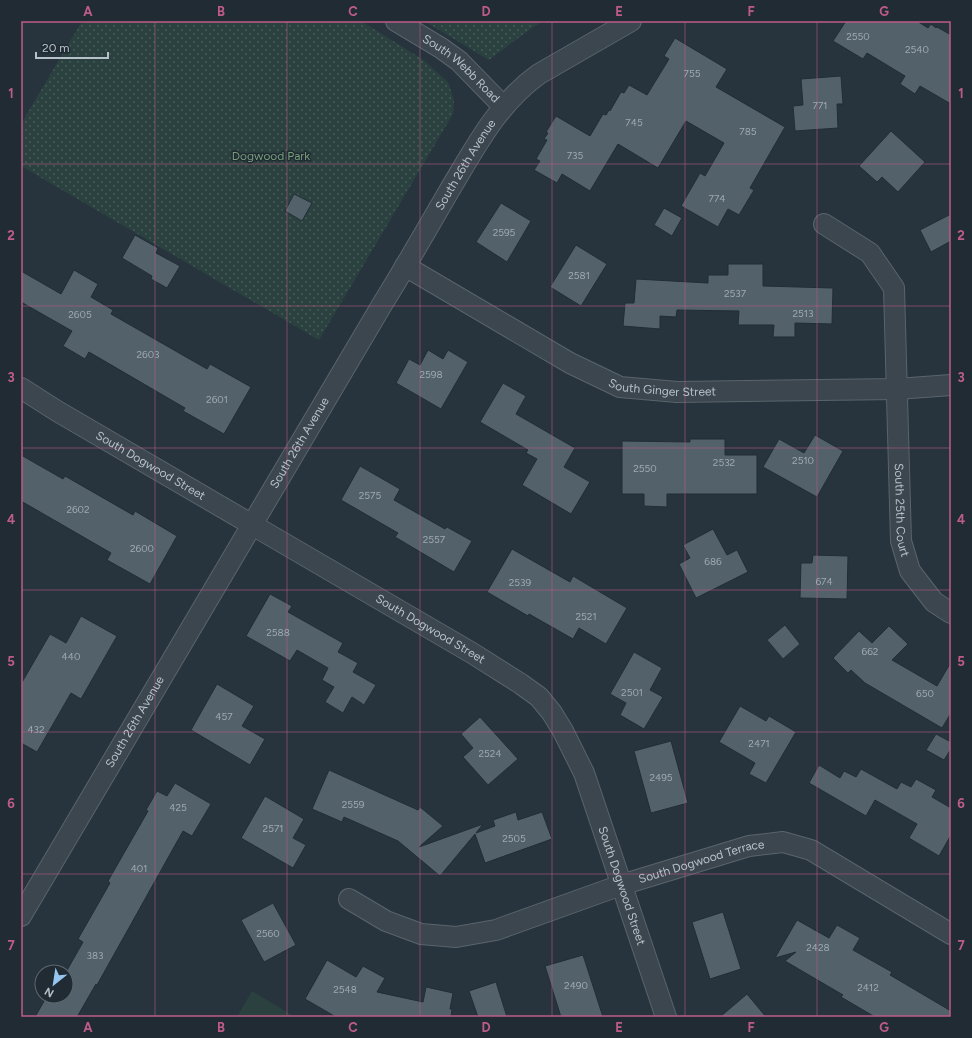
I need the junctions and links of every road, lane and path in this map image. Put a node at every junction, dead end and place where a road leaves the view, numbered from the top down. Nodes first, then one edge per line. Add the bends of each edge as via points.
1 (396, 21) edge
2 (631, 21) edge
3 (504, 106) junction
4 (824, 224) dead end
5 (405, 266) junction
6 (951, 385) edge
7 (21, 388) edge
8 (897, 389) junction
9 (251, 523) junction
10 (951, 613) edge
11 (621, 885) junction
12 (349, 900) dead end
13 (21, 916) edge
14 (951, 934) edge
15 (666, 1017) edge

1 - 3 street, South Webb Road via 441,48
2 - 3 street, South 26th Avenue via 539,74 525,84
3 - 5 street, South 26th Avenue via 484,132
4 - 8 street, South 25th Court via 870,253 894,288
5 - 8 street, South Ginger Street via 570,363 620,387 677,392
5 - 9 street, South 26th Avenue
6 - 8 street, South Ginger Street
7 - 9 street, South Dogwood Street
8 - 10 street, South 25th Court via 901,541 910,571 934,602
9 - 11 street, South Dogwood Street via 472,653 539,697 563,731 584,773
9 - 13 street, South 26th Avenue
11 - 12 street, South Dogwood Terrace via 496,930 456,937 421,934 386,921
11 - 14 street, South Dogwood Terrace via 750,846 783,842 811,850
11 - 15 street, South Dogwood Street

